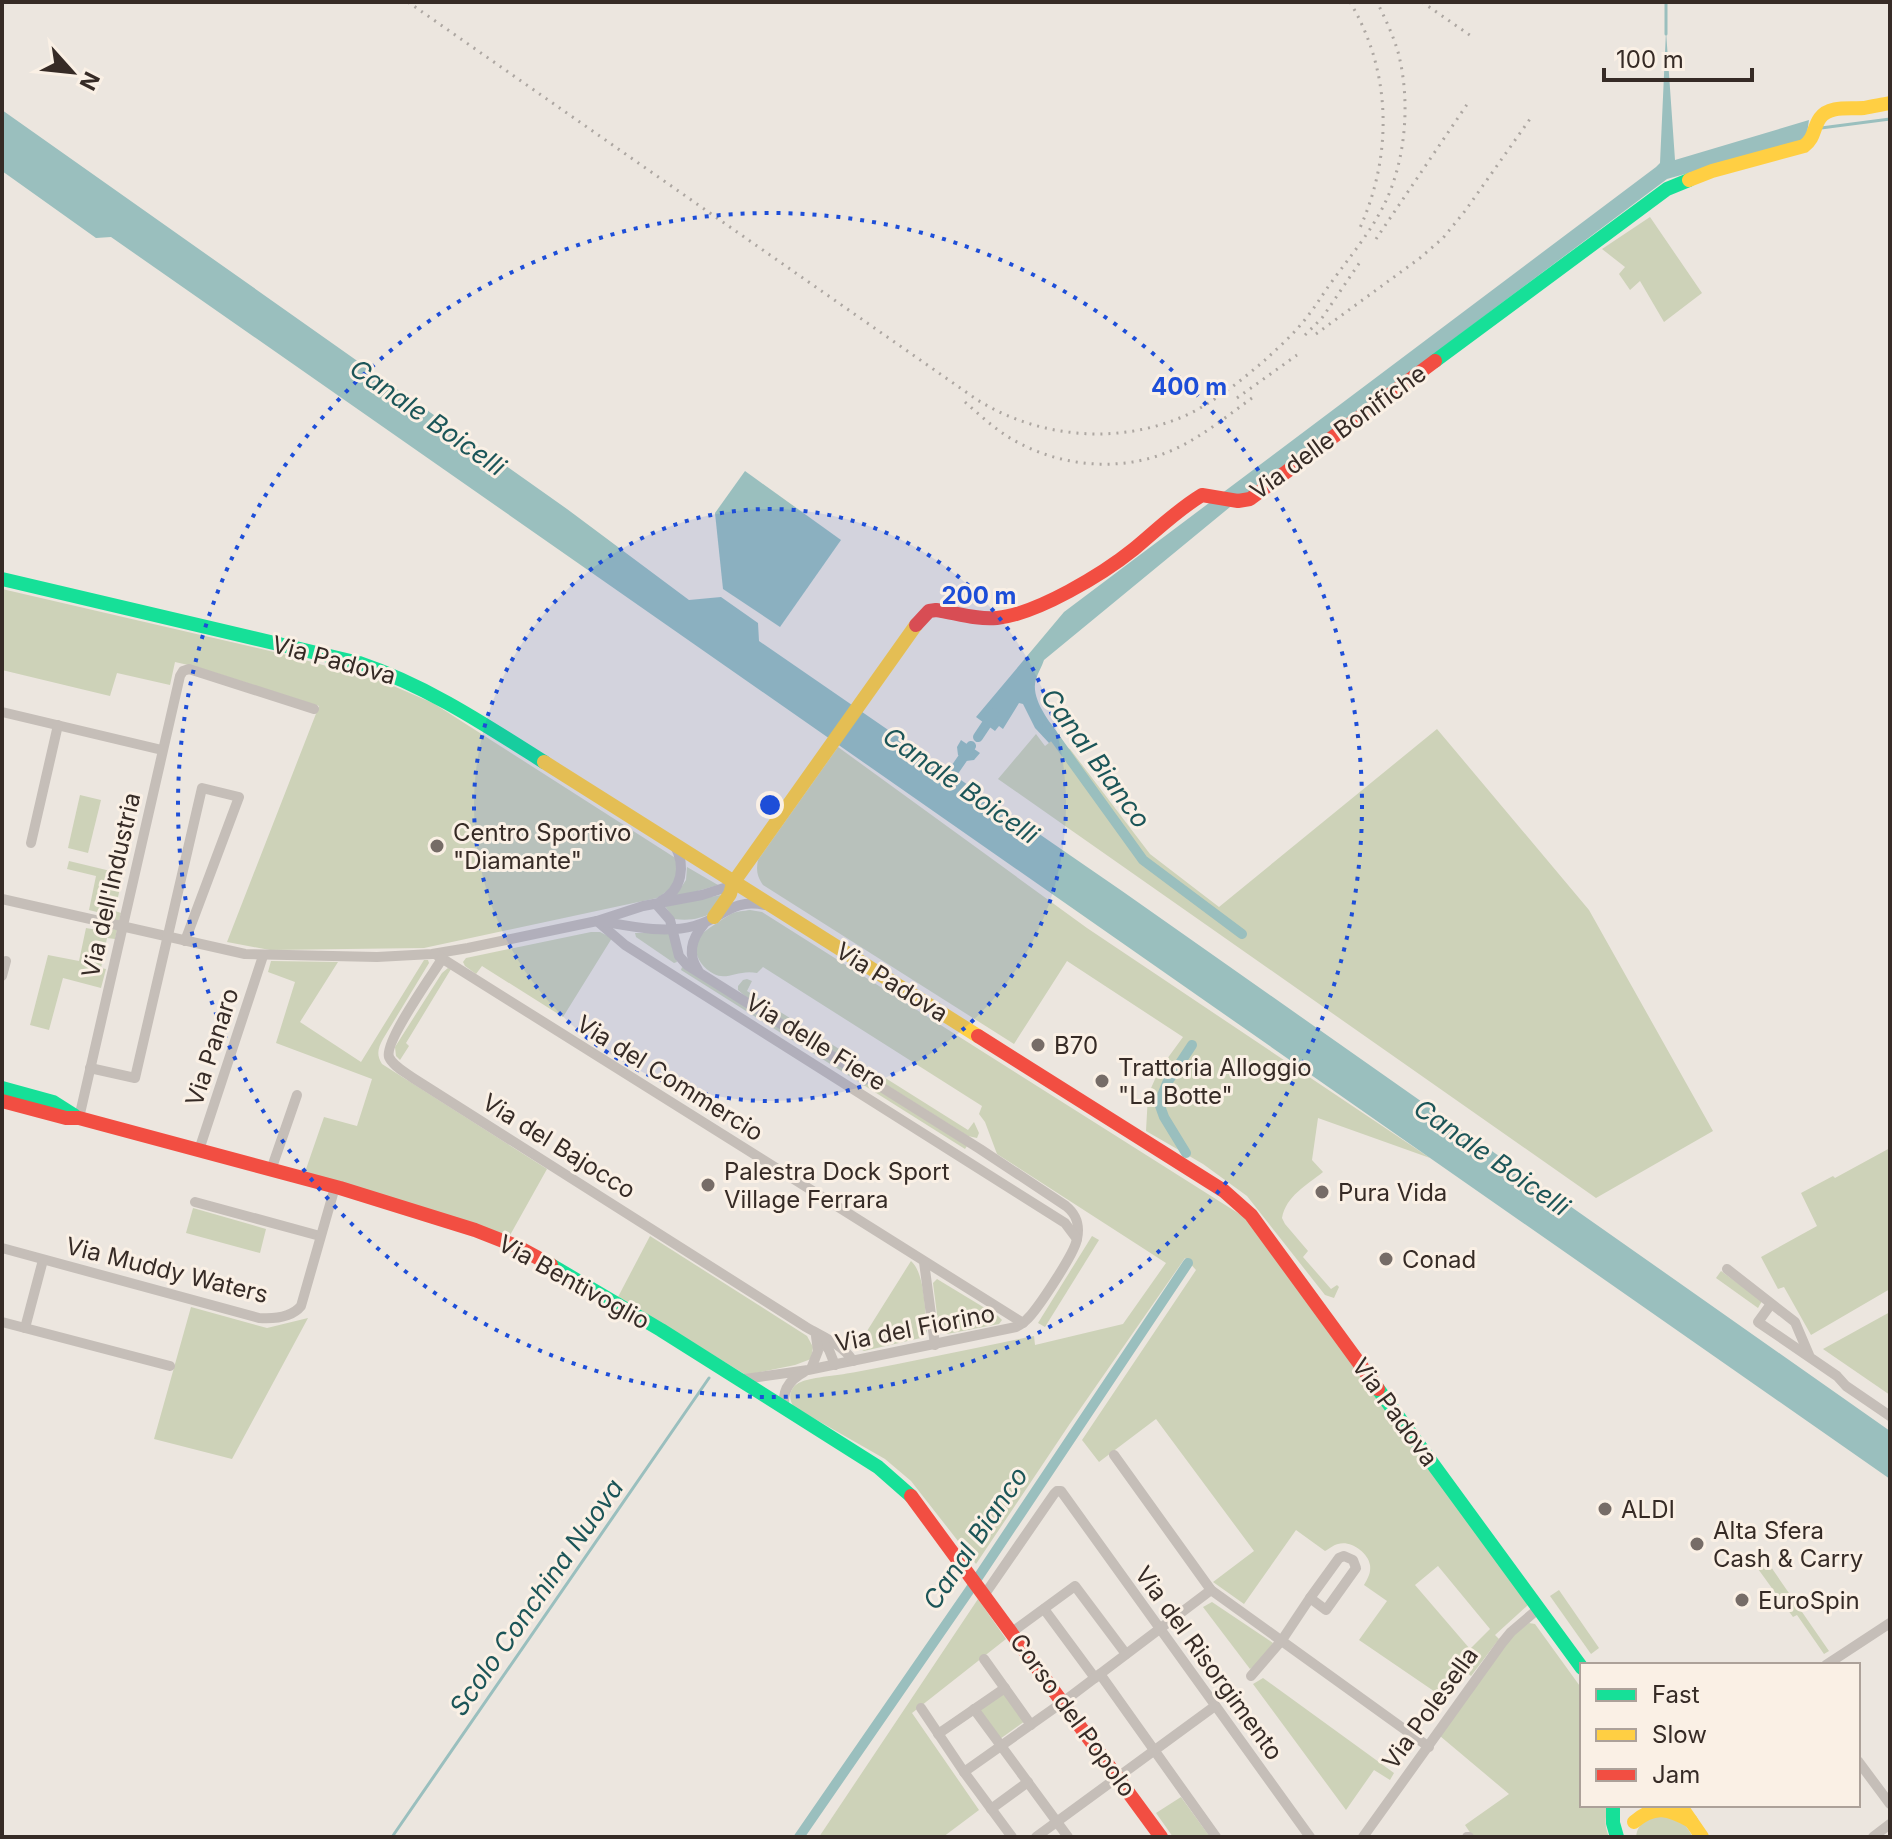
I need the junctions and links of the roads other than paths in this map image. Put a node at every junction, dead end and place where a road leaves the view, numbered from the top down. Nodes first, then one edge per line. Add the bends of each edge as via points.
1 (1890, 103) edge
2 (2, 579) edge
3 (193, 670) joint
4 (314, 709) dead end
5 (2, 712) edge
6 (58, 725) junction
7 (162, 750) junction
8 (31, 843) dead end
9 (675, 846) junction
10 (733, 883) junction
11 (2, 899) edge
12 (656, 904) junction
13 (643, 906) junction
14 (770, 906) junction
15 (709, 920) junction
16 (597, 921) junction
17 (122, 926) junction
18 (629, 926) junction
19 (672, 929) junction
20 (168, 937) junction
21 (185, 941) junction
22 (639, 954) junction
23 (263, 956) junction
24 (438, 956) junction
25 (6, 961) dead end
26 (702, 975) junction
27 (2, 976) edge
28 (90, 1068) junction
29 (2, 1088) edge
30 (297, 1095) dead end
31 (2, 1101) edge
32 (79, 1118) junction
33 (980, 1149) junction
34 (199, 1150) junction
35 (971, 1163) junction
36 (271, 1170) junction
37 (335, 1187) junction
38 (195, 1202) dead end
39 (320, 1236) junction
40 (1077, 1239) junction
41 (2, 1248) edge
42 (43, 1260) junction
43 (924, 1262) junction
44 (1727, 1269) dead end
45 (1771, 1304) junction
46 (2, 1322) edge
47 (1023, 1323) junction
48 (25, 1328) junction
49 (810, 1330) junction
50 (935, 1345) junction
51 (1809, 1357) junction
52 (853, 1361) junction
53 (835, 1365) junction
54 (170, 1366) dead end
55 (810, 1370) junction
56 (774, 1374) junction
57 (1837, 1376) junction
58 (737, 1378) junction
59 (786, 1389) junction
60 (765, 1396) junction
61 (1890, 1408) edge
62 (785, 1409) junction
63 (1890, 1416) edge
64 (1114, 1455) dead end
65 (1211, 1590) junction
66 (984, 1593) junction
67 (1310, 1598) junction
68 (1044, 1609) junction
69 (1538, 1609) junction
70 (1890, 1623) edge
71 (1159, 1629) junction
72 (1012, 1632) junction
73 (1282, 1640) junction
74 (1126, 1654) junction
75 (984, 1659) dead end
76 (1829, 1663) edge
77 (1580, 1665) edge
78 (1097, 1676) junction
79 (1251, 1676) dead end
80 (1005, 1688) junction
81 (1063, 1702) junction
82 (1215, 1706) junction
83 (921, 1708) dead end
84 (974, 1709) junction
85 (1031, 1725) junction
86 (938, 1734) junction
87 (1001, 1745) junction
88 (1429, 1747) junction
89 (1154, 1751) junction
90 (1860, 1764) edge
91 (964, 1772) junction
92 (1118, 1777) junction
93 (1028, 1782) junction
94 (1890, 1804) edge
95 (1616, 1807) edge
96 (1644, 1807) edge
97 (1681, 1807) edge
98 (991, 1809) junction
99 (1057, 1822) junction
100 (1634, 1822) junction
101 (1890, 1824) edge
102 (1698, 1831) edge
103 (1620, 1835) edge
104 (1012, 1837) edge
105 (1036, 1837) edge
106 (1068, 1837) edge
107 (1161, 1837) edge
108 (1216, 1837) edge
109 (1310, 1837) edge
110 (1363, 1837) edge
111 (1873, 1837) edge

1 - 10 street, Via delle Bonifiche via 1831,110 1819,119 1804,146 1667,189 1244,502 1207,494 1195,499 1104,570 1018,613 996,618 929,611
2 - 9 street, Via Padova via 344,658 406,679
3 - 4 street, Via Padova
3 - 7 street, Via dell'Industria via 180,676
5 - 6 street
6 - 7 street
6 - 8 street
7 - 17 street, Via dell'Industria
9 - 10 street, Via Padova
9 - 12 street via 682,861 680,877 668,897
10 - 12 street
10 - 14 street, Via Padova
10 - 15 street, Via delle Bonifiche
11 - 17 street
12 - 13 street
12 - 19 street, Via delle Fiere
13 - 16 street
13 - 18 street
14 - 15 street via 739,904
14 - 69 street, Via Padova via 1237,1202
15 - 19 street
15 - 26 street via 691,945 694,966
16 - 18 street
16 - 22 street, Via delle Fiere
16 - 24 street
17 - 20 street
17 - 28 street, Via dell'Industria
18 - 19 street
18 - 22 street
19 - 26 street, Via delle Fiere via 679,956
20 - 21 street
20 - 21 street via 202,788 239,797
20 - 28 street via 135,1078
21 - 23 street
22 - 35 street, Via delle Fiere
23 - 24 street
23 - 34 street, Via Panaro
24 - 43 street, Via del Commercio
24 - 49 street, Via del Bajocco via 394,1035 388,1050 393,1063
25 - 27 street
26 - 33 street, Via delle Fiere
28 - 32 street, Via dell'Industria
29 - 32 street, Via Bentivoglio via 53,1102
30 - 36 street
31 - 32 street, Via Bentivoglio
32 - 34 street, Via Bentivoglio
33 - 35 street
33 - 40 street, Via delle Fiere via 1072,1211
34 - 36 street, Via Bentivoglio
35 - 40 street, Via delle Fiere via 1065,1223
36 - 37 street, Via Bentivoglio
37 - 39 street, Via Muddy Waters
37 - 58 street, Via Bentivoglio via 516,1246
38 - 39 street
39 - 42 street, Via Muddy Waters via 299,1308 268,1318
40 - 47 street, Via del Fiorino
41 - 42 street, Via Muddy Waters
42 - 48 street, Via Muddy Waters
43 - 47 street, Via del Commercio
43 - 50 street
44 - 45 street
45 - 51 street via 1795,1322
45 - 51 street via 1758,1322
46 - 48 street
47 - 50 street, Via del Fiorino
48 - 54 street
49 - 52 street, Via del Bajocco
49 - 53 street, Via del Bajocco
49 - 55 street via 818,1351
50 - 52 street, Via del Fiorino
51 - 57 street
52 - 53 street, Via del Fiorino
53 - 55 street, Via del Fiorino
55 - 56 street, Via del Fiorino
55 - 59 street, Via del Fiorino
56 - 58 street, Via del Fiorino
56 - 60 street
57 - 61 street
57 - 63 street
58 - 60 street, Via Bentivoglio
59 - 60 street, Via del Fiorino
59 - 62 street
60 - 62 street, Via Bentivoglio
62 - 66 street, Via Bentivoglio via 899,1483
64 - 65 street
65 - 71 street
65 - 73 street
66 - 71 street, Via del Risorgimento via 1061,1491
66 - 72 street, Corso del Popolo
67 - 67 street via 1326,1610 1354,1571 1353,1560 1339,1558
67 - 73 street
68 - 72 street
68 - 74 street via 1075,1586
68 - 78 street
69 - 77 street, Via Padova
69 - 88 street, Via Polesella via 1502,1643
70 - 76 street
71 - 74 street
71 - 82 street, Via del Risorgimento
72 - 81 street, Corso del Popolo
73 - 79 street
73 - 88 street
74 - 78 street
75 - 80 street
78 - 81 street
78 - 89 street
80 - 84 street
80 - 85 street
81 - 85 street
81 - 92 street, Corso del Popolo
82 - 89 street
82 - 109 street, Via del Risorgimento
83 - 86 street
84 - 86 street
84 - 87 street
85 - 87 street
86 - 91 street
87 - 91 street
87 - 93 street
88 - 110 street, Via Polesella
89 - 92 street
89 - 108 street
90 - 94 street
91 - 98 street
92 - 99 street
92 - 107 street, Corso del Popolo
93 - 98 street
93 - 99 street
95 - 103 street
96 - 100 street
97 - 102 street
98 - 104 street
99 - 105 street
99 - 106 street
100 - 102 street via 1661,1809 1680,1815
100 - 103 street
101 - 111 street

